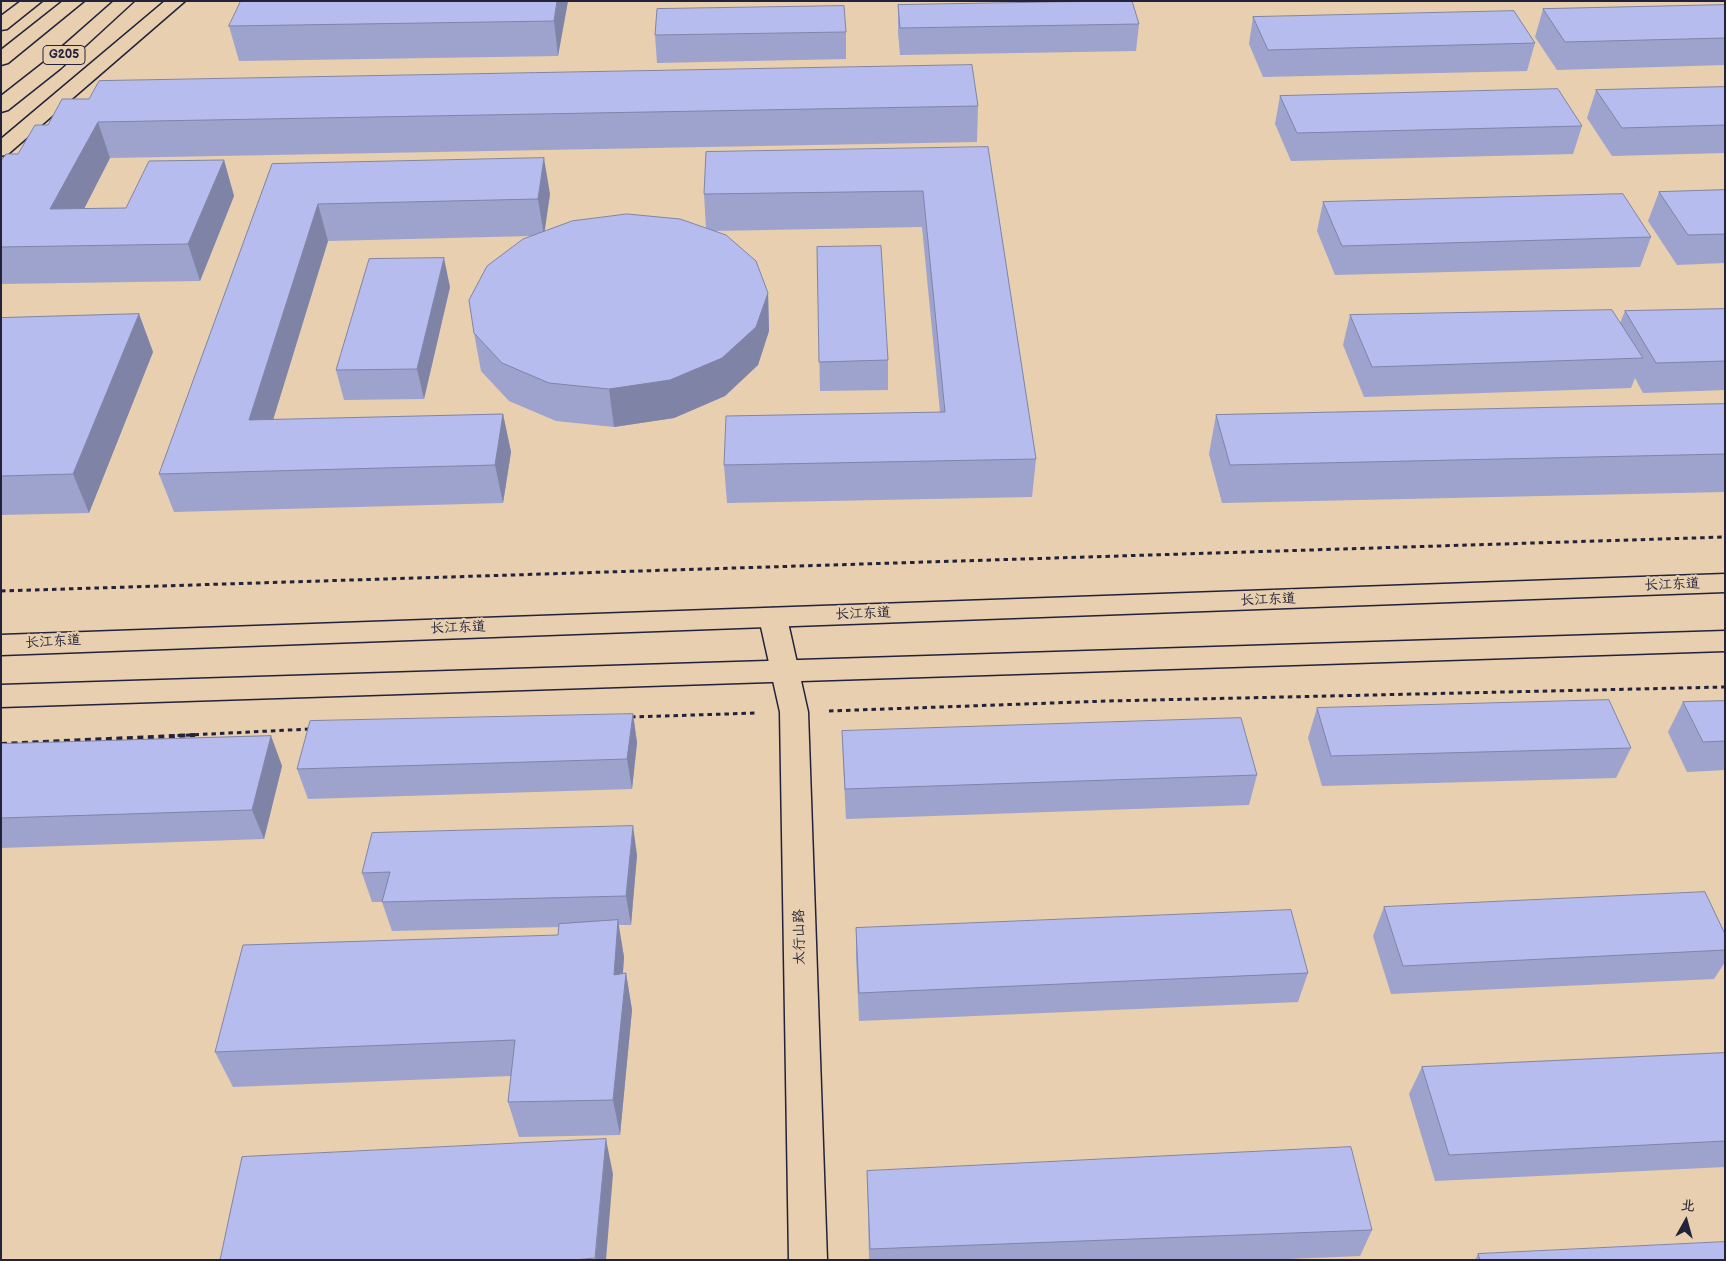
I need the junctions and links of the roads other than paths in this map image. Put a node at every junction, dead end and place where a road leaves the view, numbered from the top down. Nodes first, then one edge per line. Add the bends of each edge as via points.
1 (33, 1) edge
2 (75, 1) edge
3 (126, 1) edge
4 (176, 1) edge
5 (1, 25) edge
6 (1, 59) edge
7 (1, 106) edge
8 (1, 150) edge
9 (1725, 583) edge
10 (773, 618) junction
11 (1725, 641) edge
12 (1, 644) edge
13 (786, 672) junction
14 (1, 696) edge
15 (808, 1260) edge

1 - 5 main road
2 - 6 main road, G205
3 - 7 main road, G205
4 - 8 main road
9 - 10 main road, 长江东道
10 - 12 main road, 长江东道
10 - 13 main road, 太行山路
11 - 13 main road
13 - 14 main road
13 - 15 main road, 太行山路 via 794,712

